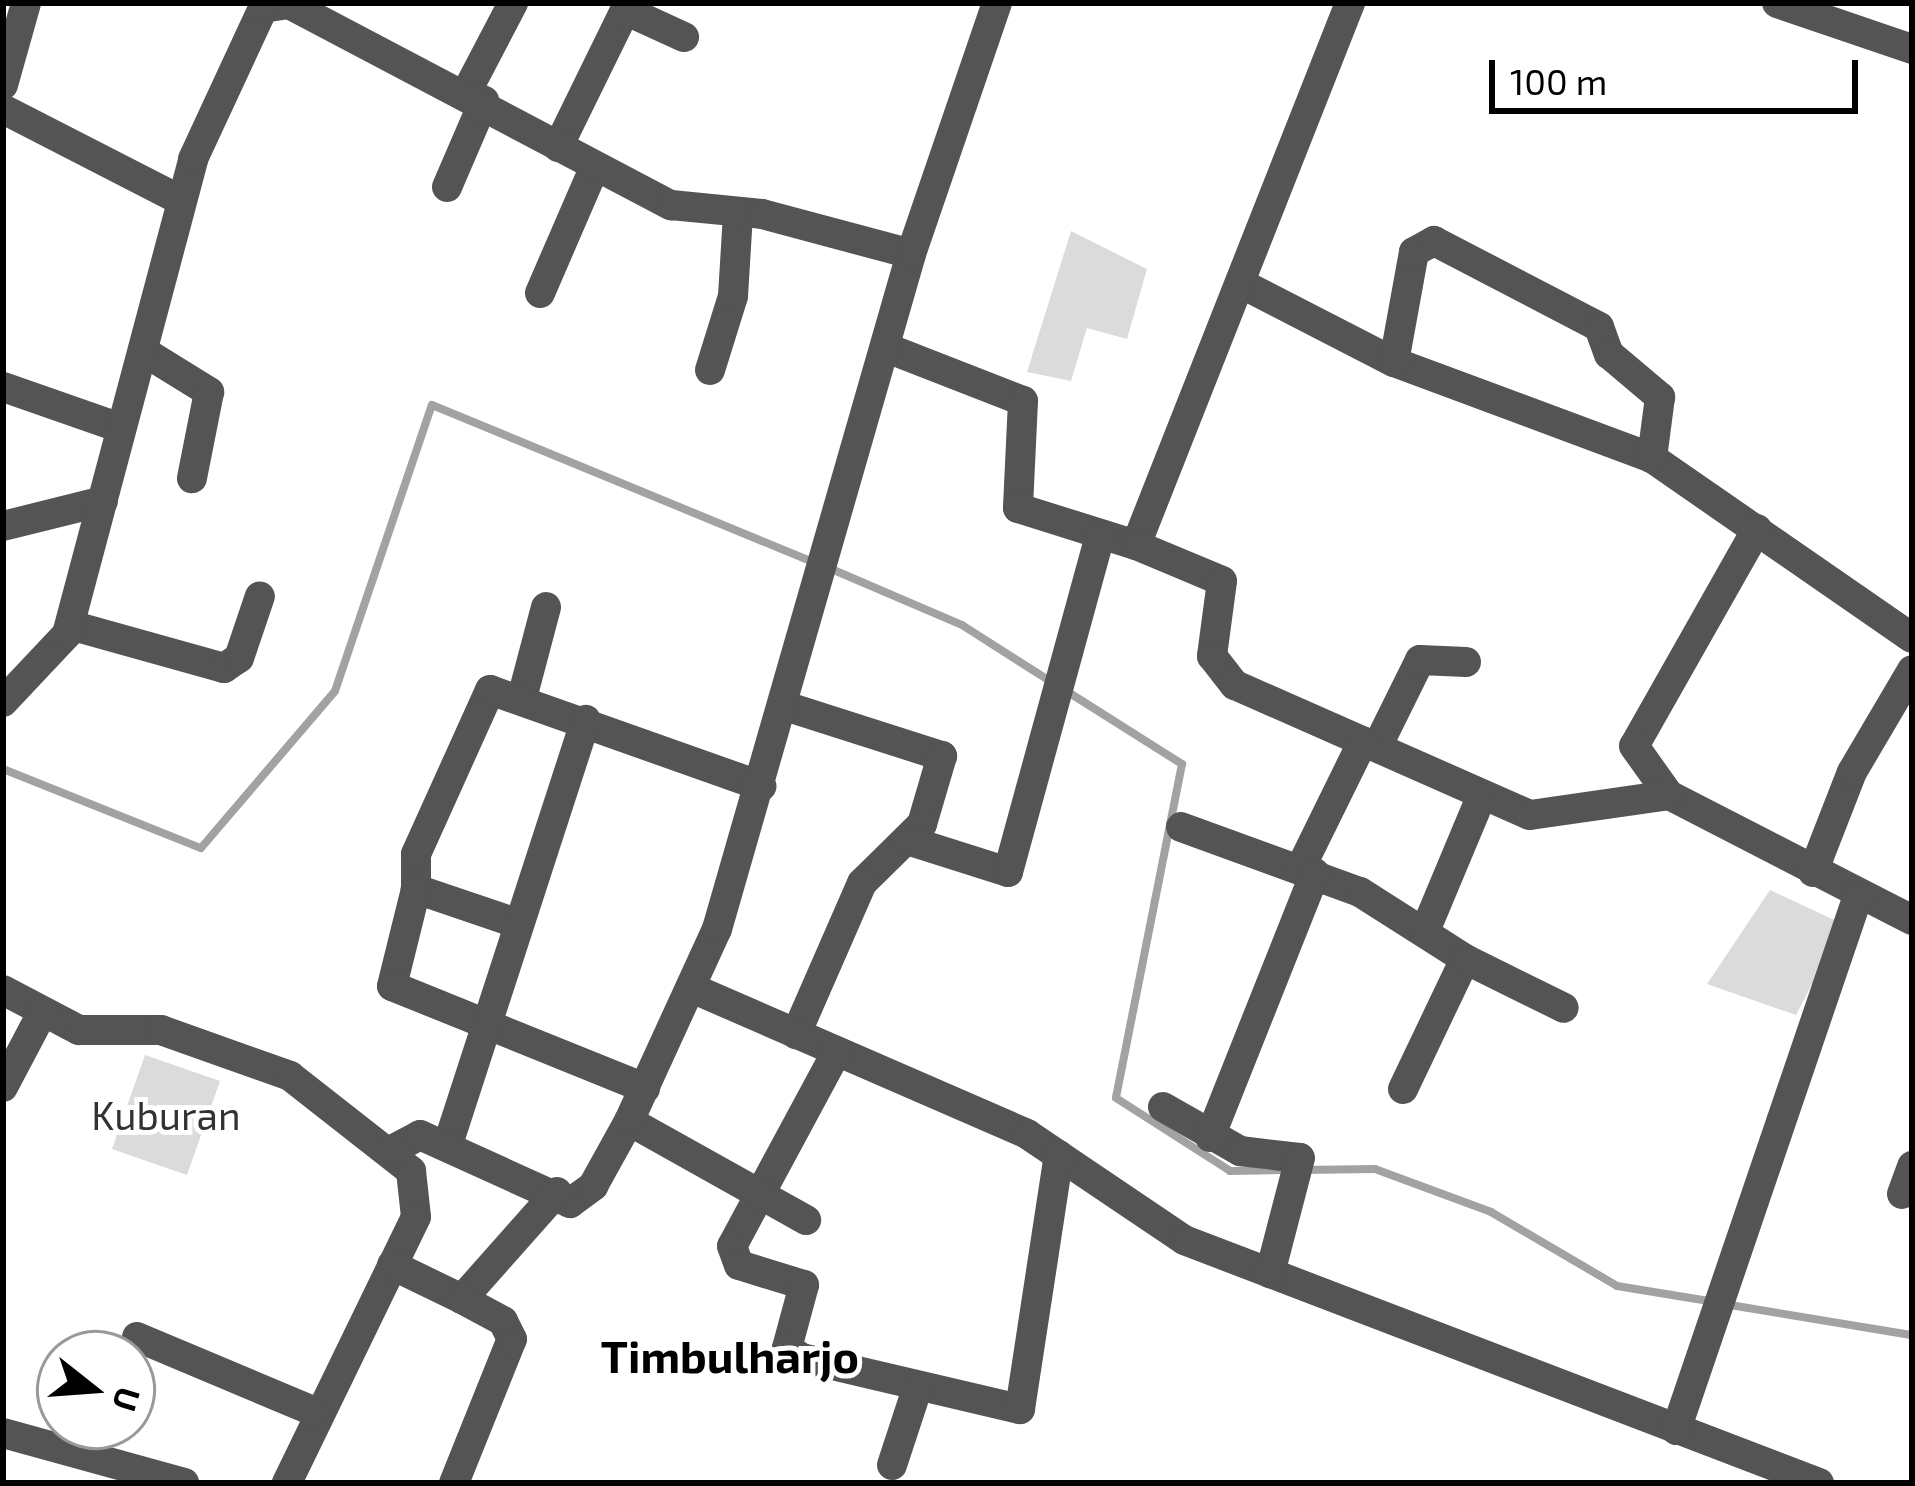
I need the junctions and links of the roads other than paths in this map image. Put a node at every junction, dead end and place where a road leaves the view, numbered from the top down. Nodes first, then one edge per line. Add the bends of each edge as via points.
1 (26, 3) edge
2 (289, 3) edge
3 (512, 3) edge
4 (997, 3) edge
5 (1350, 3) edge
6 (1777, 3) edge
7 (627, 6) edge
8 (684, 38) dead end
9 (1912, 49) edge
10 (3, 85) edge
11 (475, 97) junction
12 (3, 109) edge
13 (557, 146) junction
14 (595, 166) junction
15 (447, 187) dead end
16 (180, 200) junction
17 (738, 215) junction
18 (911, 254) junction
19 (1240, 283) junction
20 (540, 292) dead end
21 (887, 348) junction
22 (143, 351) junction
23 (1394, 362) junction
24 (710, 370) dead end
25 (3, 387) edge
26 (121, 428) junction
27 (1652, 458) junction
28 (192, 478) dead end
29 (104, 502) junction
30 (3, 526) edge
31 (1757, 529) junction
32 (1100, 536) junction
33 (1136, 544) junction
34 (260, 596) dead end
35 (547, 607) dead end
36 (70, 625) junction
37 (1912, 638) edge
38 (1466, 662) dead end
39 (1912, 670) edge
40 (522, 698) junction
41 (3, 702) edge
42 (785, 706) junction
43 (586, 720) junction
44 (1370, 744) junction
45 (761, 786) junction
46 (1669, 795) junction
47 (1481, 797) junction
48 (1181, 827) dead end
49 (908, 840) junction
50 (1308, 870) junction
51 (1813, 872) junction
52 (416, 889) junction
53 (1858, 896) junction
54 (1912, 920) edge
55 (516, 923) junction
56 (1425, 931) junction
57 (1466, 959) junction
58 (694, 989) junction
59 (3, 990) edge
60 (1564, 1008) dead end
61 (42, 1013) junction
62 (487, 1017) junction
63 (796, 1034) junction
64 (836, 1054) junction
65 (3, 1087) edge
66 (645, 1088) junction
67 (1403, 1089) dead end
68 (1163, 1107) dead end
69 (628, 1121) junction
70 (1210, 1137) junction
71 (448, 1144) junction
72 (392, 1150) junction
73 (1060, 1155) junction
74 (556, 1192) junction
75 (757, 1195) junction
76 (806, 1220) dead end
77 (392, 1265) junction
78 (1270, 1274) junction
79 (462, 1299) junction
80 (156, 1345) edge
81 (916, 1389) junction
82 (315, 1412) junction
83 (1676, 1430) junction
84 (3, 1433) edge
85 (892, 1465) dead end
86 (184, 1483) edge
87 (287, 1483) edge
88 (454, 1483) edge
89 (1819, 1483) edge

1 - 10 street
2 - 11 street
2 - 16 street via 255,15
3 - 11 street
4 - 18 street
5 - 19 street
6 - 9 street
7 - 8 street
7 - 13 street
11 - 13 street
11 - 15 street
12 - 16 street
13 - 14 street
14 - 17 street via 670,205
14 - 20 street
16 - 22 street
17 - 18 street
17 - 24 street via 734,296
18 - 21 street
19 - 23 street
19 - 33 street
21 - 32 street via 1023,401 1014,502
21 - 42 street
22 - 26 street
22 - 28 street via 209,392
23 - 27 street
23 - 27 street via 1414,251 1434,241 1599,327 1609,354 1660,397
25 - 26 street
26 - 29 street
27 - 31 street
29 - 30 street
29 - 36 street
31 - 37 street
31 - 46 street via 1636,734
32 - 33 street
32 - 49 street via 1007,872
33 - 44 street via 1222,581 1212,656 1225,677
34 - 36 street via 230,667
35 - 40 street
36 - 41 street
38 - 44 street via 1420,660
39 - 51 street via 1852,772
40 - 43 street
40 - 52 street via 495,689 478,700 416,854
42 - 45 street
42 - 49 street via 942,756
43 - 45 street
43 - 55 street
44 - 47 street
44 - 50 street
45 - 58 street
46 - 47 street via 1541,816
46 - 51 street
47 - 56 street
48 - 50 street
49 - 63 street via 862,884
50 - 56 street
50 - 70 street
51 - 53 street
52 - 55 street
52 - 62 street via 392,986
53 - 54 street
53 - 83 street
55 - 62 street
56 - 57 street
57 - 60 street
57 - 67 street
58 - 63 street
58 - 66 street
59 - 61 street
61 - 65 street
61 - 72 street via 94,1034 161,1030 228,1051 305,1085
62 - 66 street
62 - 71 street
63 - 64 street
64 - 73 street
64 - 75 street
66 - 69 street
68 - 70 street
69 - 74 street via 585,1196 569,1203
69 - 75 street
70 - 78 street via 1299,1173
71 - 72 street via 413,1135
71 - 74 street
72 - 77 street via 419,1202
73 - 78 street via 1146,1220
73 - 81 street via 1024,1403 1014,1412
74 - 79 street
75 - 76 street
75 - 81 street via 731,1254 804,1285 790,1352
77 - 79 street
77 - 82 street
78 - 83 street
79 - 88 street via 503,1321 512,1339
80 - 82 street
81 - 85 street
82 - 87 street
83 - 89 street
84 - 86 street

